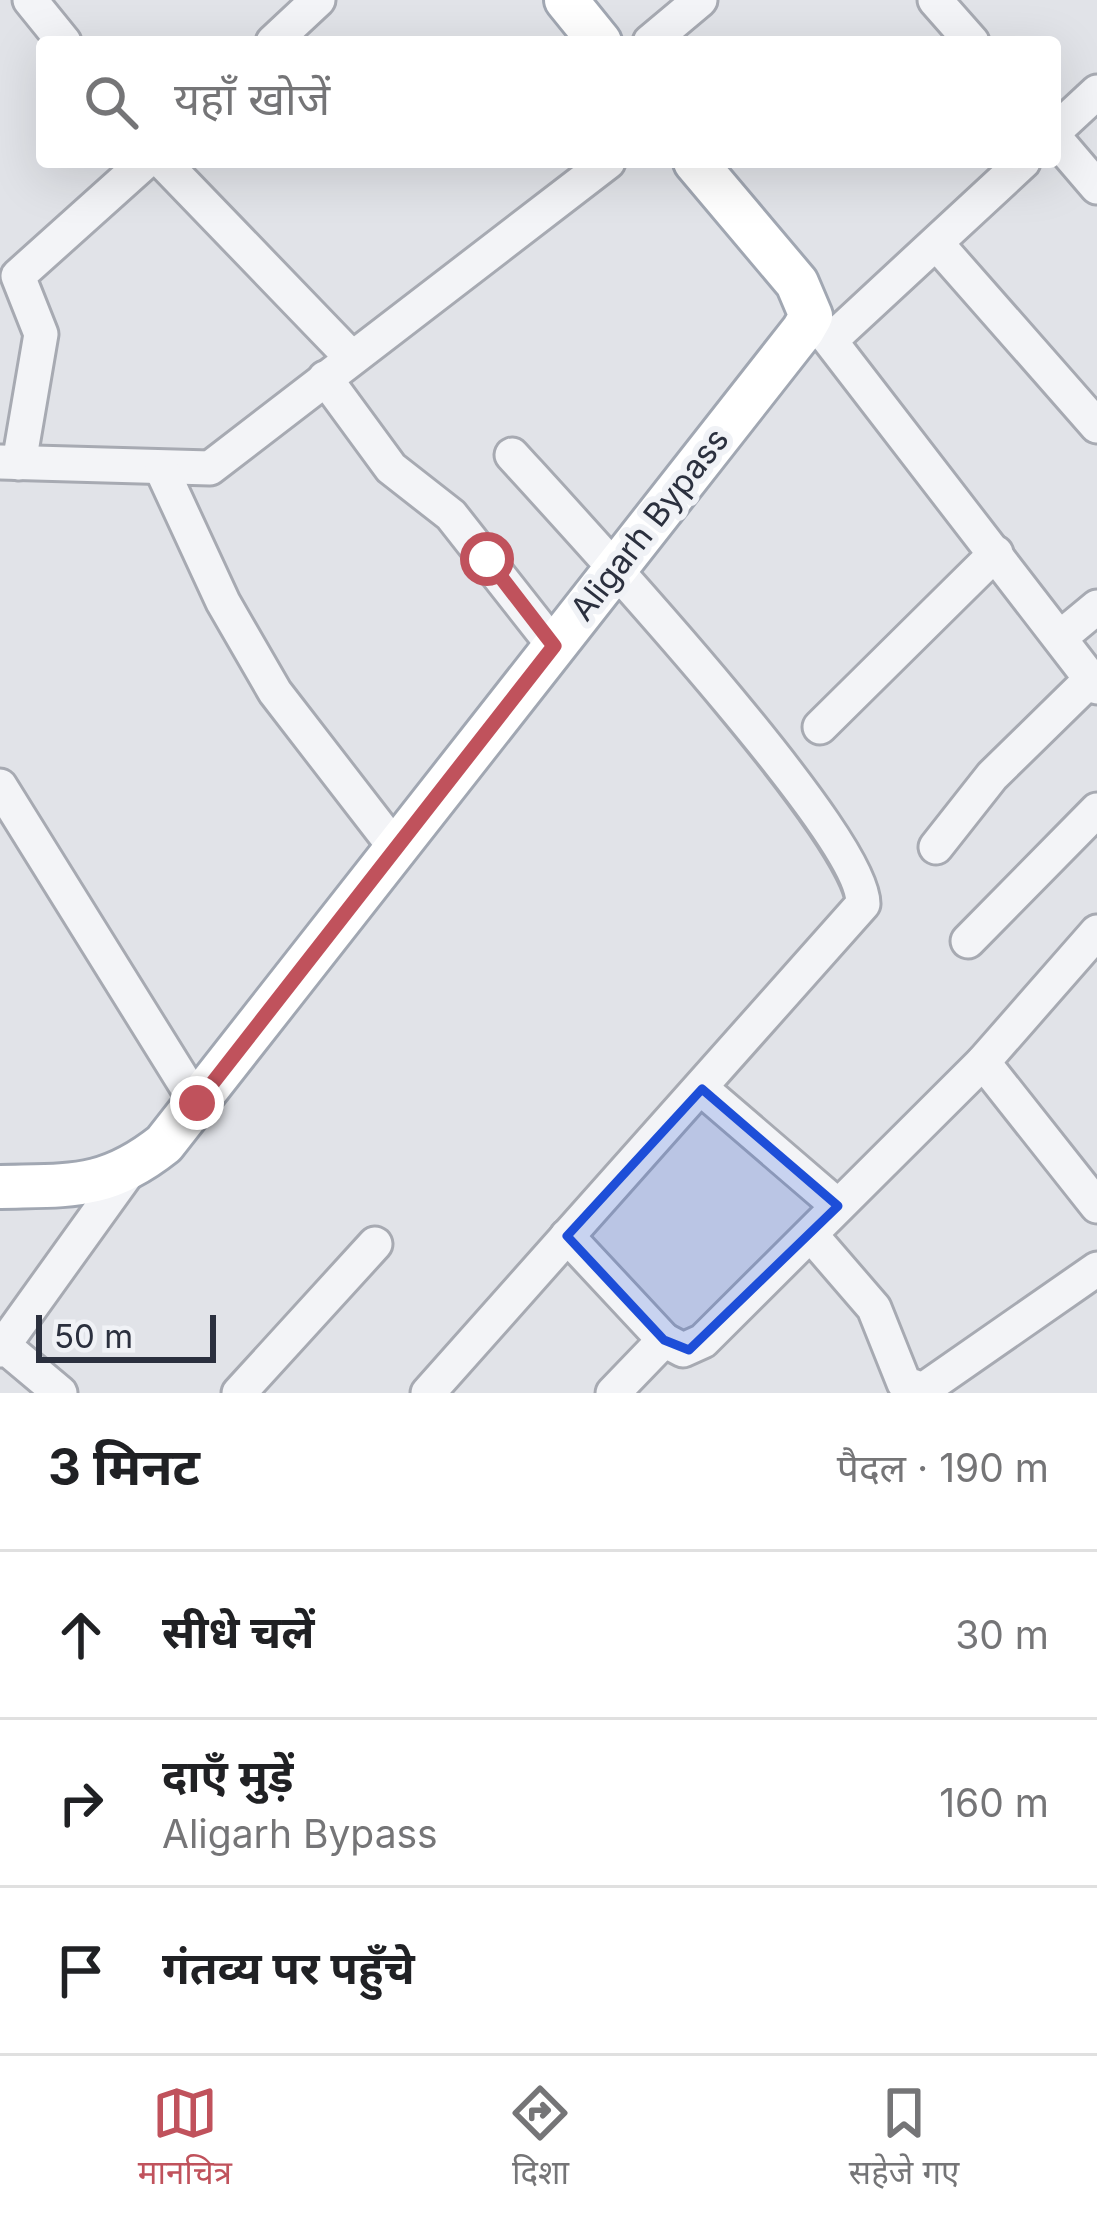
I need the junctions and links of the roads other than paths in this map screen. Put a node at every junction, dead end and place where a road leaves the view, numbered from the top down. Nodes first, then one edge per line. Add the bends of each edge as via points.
1 (30, 0) edge
2 (318, 0) edge
3 (566, 0) edge
4 (700, 0) edge
5 (935, 0) edge
6 (59, 36) edge
7 (279, 36) edge
8 (595, 36) edge
9 (657, 36) edge
10 (967, 36) edge
11 (1097, 92) edge
12 (1061, 129) edge
13 (1061, 143) edge
14 (138, 168) edge
15 (168, 168) edge
16 (600, 168) edge
17 (700, 168) edge
18 (1017, 168) edge
19 (1097, 188) edge
20 (937, 244) junction
21 (821, 328) junction
22 (338, 367) junction
23 (1097, 426) edge
24 (512, 455) dead end
25 (9, 462) edge
26 (162, 470) junction
27 (996, 553) junction
28 (613, 566) junction
29 (1097, 608) edge
30 (1062, 636) junction
31 (554, 646) junction
32 (1094, 683) edge
33 (820, 727) dead end
34 (0, 786) edge
35 (1097, 811) edge
36 (936, 847) dead end
37 (397, 850) junction
38 (968, 941) dead end
39 (1094, 945) edge
40 (983, 1062) junction
41 (702, 1089) junction
42 (197, 1103) junction
43 (130, 1169) junction
44 (0, 1187) edge
45 (838, 1205) junction
46 (1097, 1206) edge
47 (811, 1235) junction
48 (567, 1236) junction
49 (375, 1244) dead end
50 (1097, 1269) edge
51 (664, 1340) junction
52 (2, 1348) edge
53 (60, 1393) edge
54 (239, 1393) edge
55 (428, 1393) edge
56 (614, 1393) edge

1 - 6 street
2 - 7 street
3 - 8 main road
4 - 9 street
5 - 10 street
11 - 12 street
13 - 19 street
14 - 25 street via 18,276 41,334
15 - 22 street
16 - 22 street
17 - 21 main road via 797,283
18 - 20 street
20 - 21 street
20 - 23 street
21 - 27 street
21 - 28 main road, Aligarh Bypass
22 - 26 street via 222,461
22 - 31 street via 391,468 451,515
24 - 28 street
25 - 26 street
26 - 37 street via 275,692
27 - 30 street
27 - 33 street
28 - 31 main road, Aligarh Bypass
28 - 41 street via 730,700 863,893 857,915
29 - 30 street
30 - 32 street
31 - 37 main road, Aligarh Bypass
32 - 36 street via 992,776
34 - 42 street
35 - 38 street
37 - 42 main road, Aligarh Bypass
39 - 40 street
40 - 45 street
40 - 46 street
41 - 45 street
41 - 48 street
42 - 43 main road, Aligarh Bypass via 164,1144
43 - 44 main road, Aligarh Bypass via 93,1185
43 - 52 street
45 - 47 street
47 - 50 street via 874,1308 904,1383 923,1390
47 - 51 street via 697,1347
48 - 51 street
48 - 55 street
49 - 54 street
51 - 56 street
52 - 53 street

